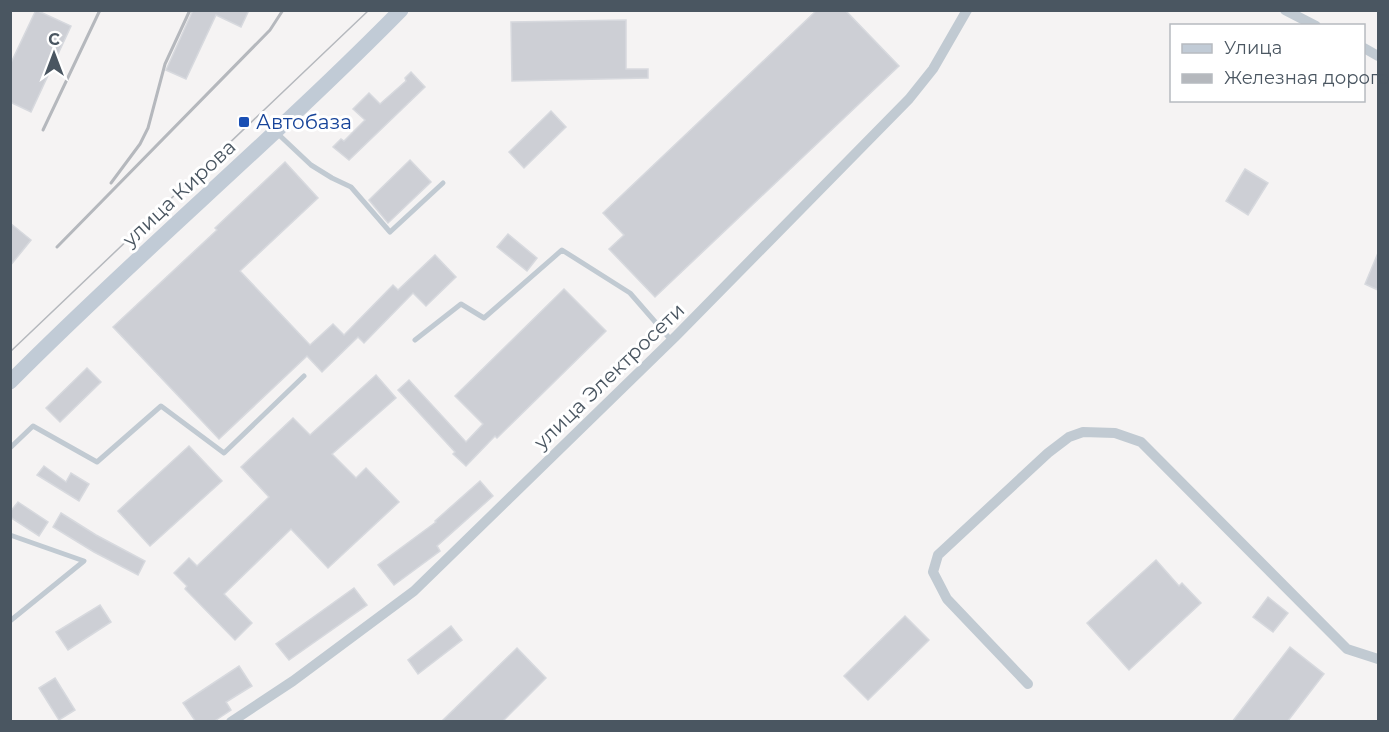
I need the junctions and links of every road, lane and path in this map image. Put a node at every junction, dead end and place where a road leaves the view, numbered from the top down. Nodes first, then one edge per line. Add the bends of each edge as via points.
1 (401, 10) edge
2 (967, 10) edge
3 (1285, 10) edge
4 (1312, 24) edge
5 (276, 132) junction
6 (443, 183) dead end
7 (415, 340) dead end
8 (671, 340) junction
9 (304, 376) dead end
10 (10, 382) edge
11 (10, 448) edge
12 (10, 535) edge
13 (10, 621) edge
14 (1378, 659) edge
15 (1028, 684) dead end
16 (231, 722) edge

1 - 5 main road, улица Кирова
2 - 8 street, улица Электросети via 933,69 909,99
3 - 4 street
5 - 6 lane via 311,165 351,187 390,232
5 - 10 main road, улица Кирова
7 - 8 lane via 461,304 484,318 562,250 630,293
8 - 16 street, улица Электросети via 414,591
9 - 11 lane via 224,453 161,406 97,462 33,426
12 - 13 lane via 84,561
14 - 15 street via 1347,649 1141,442 1115,433 1083,432 1048,453 960,534 938,555 933,572 947,599

